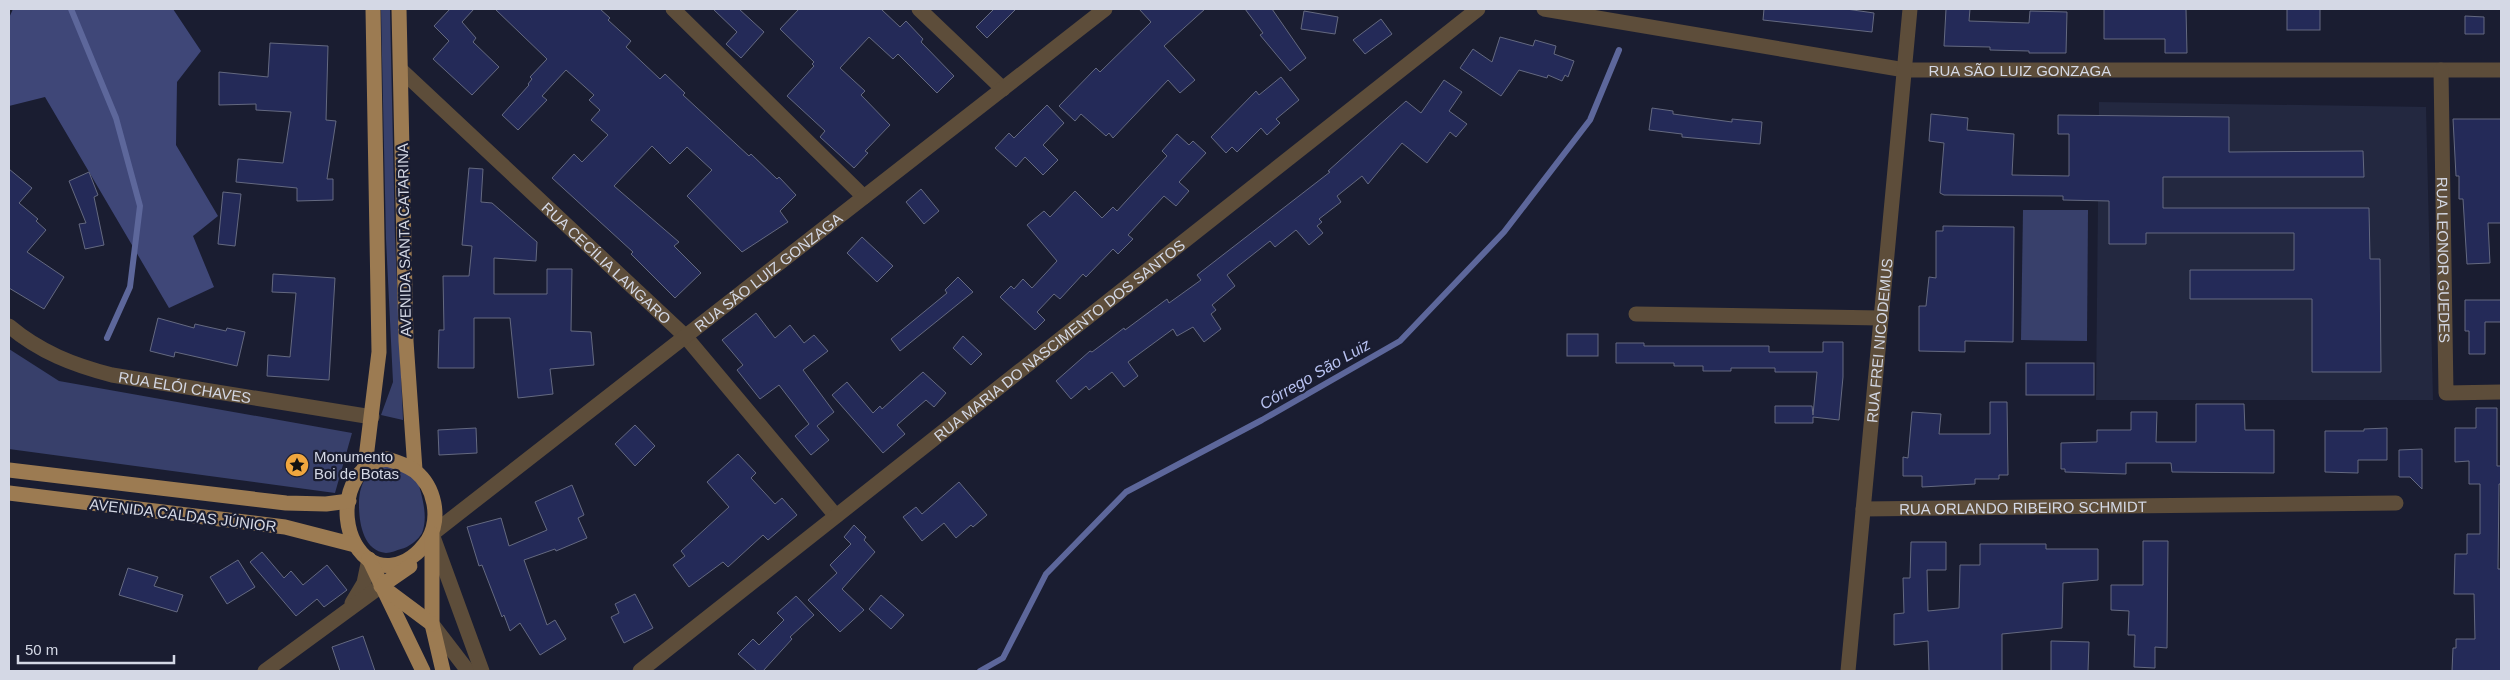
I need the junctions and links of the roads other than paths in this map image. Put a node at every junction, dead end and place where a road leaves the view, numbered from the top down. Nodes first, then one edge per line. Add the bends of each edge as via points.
1 (373, 9) edge
2 (399, 9) edge
3 (673, 9) edge
4 (919, 9) edge
5 (1105, 9) edge
6 (1478, 9) edge
7 (1544, 9) edge
8 (1910, 9) edge
9 (401, 70) junction
10 (1905, 70) junction
11 (2441, 70) junction
12 (2501, 70) edge
13 (1003, 89) junction
14 (864, 197) junction
15 (1636, 314) dead end
16 (1882, 318) junction
17 (9, 326) edge
18 (685, 336) junction
19 (2501, 392) edge
20 (372, 417) junction
21 (365, 466) junction
22 (9, 470) edge
23 (415, 470) junction
24 (9, 493) edge
25 (348, 500) junction
26 (2396, 503) dead end
27 (1863, 509) junction
28 (836, 516) junction
29 (432, 534) junction
30 (355, 545) junction
31 (369, 560) junction
32 (381, 586) junction
33 (345, 612) junction
34 (432, 624) junction
35 (265, 671) edge
36 (423, 671) edge
37 (443, 671) edge
38 (468, 671) edge
39 (482, 671) edge
40 (640, 671) edge
41 (1848, 671) edge

1 - 20 main road, AVENIDA SANTA CATARINA via 379,352
2 - 9 main road, AVENIDA SANTA CATARINA
3 - 14 street
4 - 13 street
5 - 13 street, RUA SÃO LUIZ GONZAGA
6 - 28 street, RUA MARIA DO NASCIMENTO DOS SANTOS
7 - 10 street, RUA SÃO LUIZ GONZAGA
8 - 10 street, RUA FREI NICODEMUS
9 - 18 street, RUA CECÍLIA LANGARO
9 - 23 main road, AVENIDA SANTA CATARINA via 406,341
10 - 11 street, RUA SÃO LUIZ GONZAGA
10 - 16 street, RUA FREI NICODEMUS
11 - 12 street, RUA SÃO LUIZ GONZAGA
11 - 19 street, RUA LEONOR GUEDES via 2446,393
13 - 14 street, RUA SÃO LUIZ GONZAGA
14 - 18 street, RUA SÃO LUIZ GONZAGA
15 - 16 street
16 - 27 street, RUA FREI NICODEMUS
17 - 20 street, RUA ELÓI CHAVES via 53,356 98,371
18 - 28 street, RUA CECÍLIA LANGARO
18 - 29 street, RUA SÃO LUIZ GONZAGA
20 - 21 main road, AVENIDA SANTA CATARINA
21 - 23 main road via 387,460
21 - 25 main road via 357,475
22 - 25 main road, AVENIDA CALDAS JÚNIOR via 286,504 326,504
23 - 29 main road via 432,495 435,520
24 - 30 main road, AVENIDA CALDAS JÚNIOR via 285,527
25 - 30 main road via 348,520
26 - 27 street, RUA ORLANDO RIBEIRO SCHMIDT
27 - 41 street, RUA FREI NICODEMUS
28 - 40 street, RUA MARIA DO NASCIMENTO DOS SANTOS
29 - 31 main road via 423,547 405,562 394,566
29 - 32 main road via 417,560
29 - 34 main road
29 - 39 street
30 - 31 main road
31 - 32 main road
31 - 33 street via 361,589
32 - 33 street
32 - 34 main road
32 - 36 main road
33 - 35 street
34 - 37 main road
34 - 38 street

